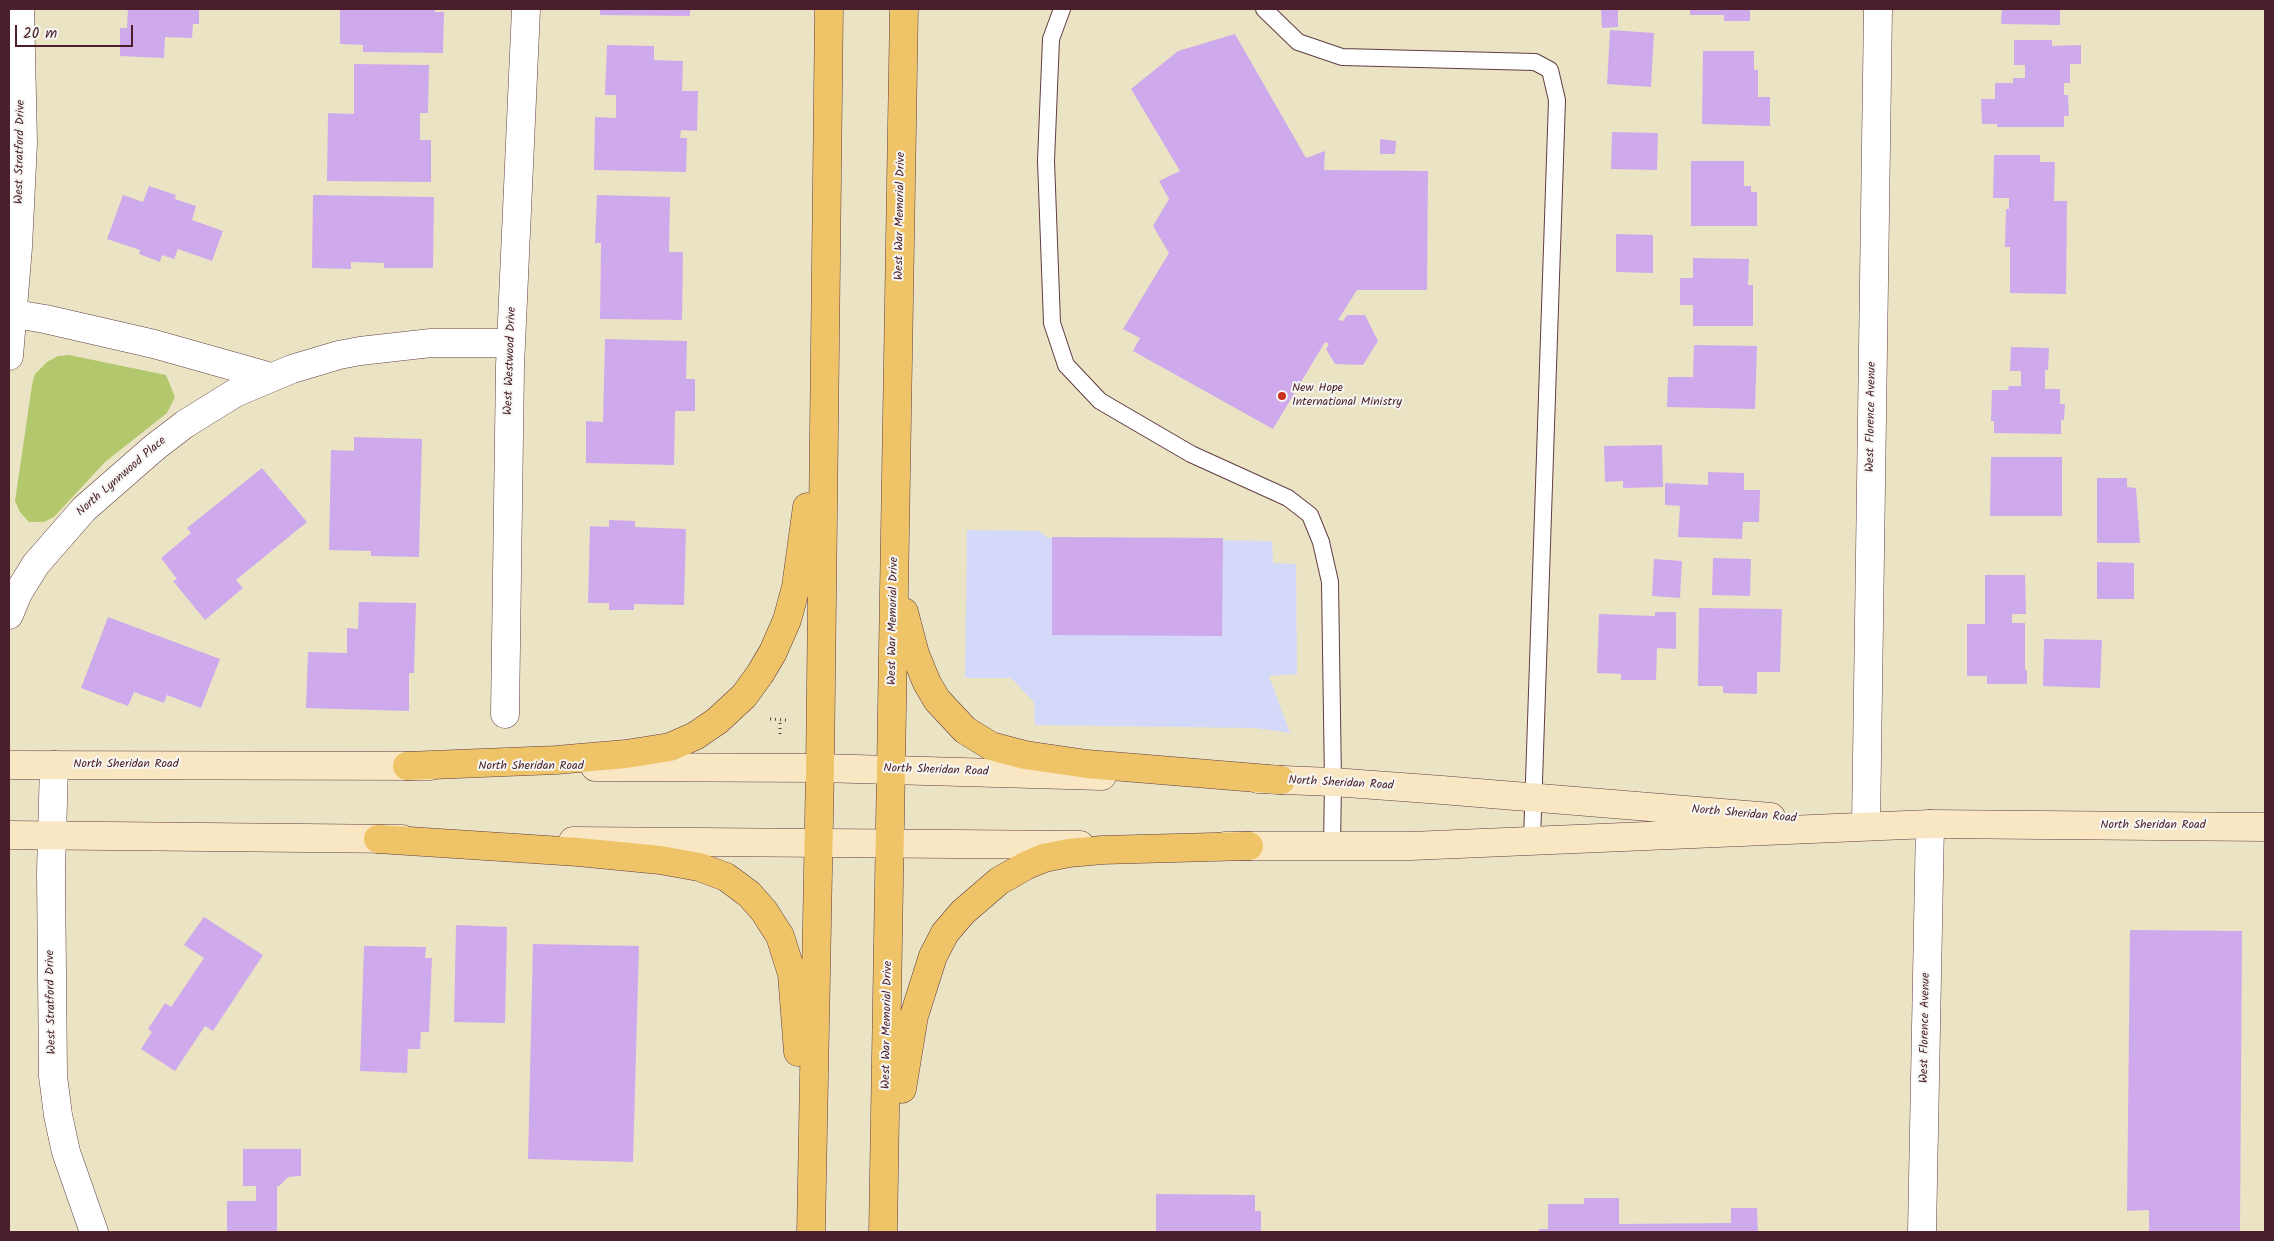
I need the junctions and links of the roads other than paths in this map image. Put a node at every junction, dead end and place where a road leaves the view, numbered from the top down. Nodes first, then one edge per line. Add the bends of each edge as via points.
1 (20, 9) edge
2 (526, 9) edge
3 (829, 9) edge
4 (904, 9) edge
5 (1062, 9) edge
6 (1264, 9) edge
7 (1878, 9) edge
8 (826, 261) junction
9 (11, 313) edge
10 (511, 343) junction
11 (9, 356) edge
12 (271, 377) junction
13 (897, 416) junction
14 (9, 615) edge
15 (505, 714) dead end
16 (9, 765) edge
17 (54, 765) junction
18 (407, 766) junction
19 (820, 768) junction
20 (892, 770) junction
21 (1281, 780) junction
22 (1333, 782) junction
23 (1532, 797) junction
24 (1930, 824) junction
25 (1864, 826) junction
26 (2265, 827) edge
27 (9, 834) edge
28 (52, 835) junction
29 (378, 838) junction
30 (1532, 840) junction
31 (818, 844) junction
32 (892, 844) junction
33 (1249, 846) junction
34 (1332, 848) junction
35 (94, 1232) edge
36 (804, 1232) edge
37 (811, 1232) edge
38 (884, 1232) edge
39 (890, 1232) edge
40 (1922, 1232) edge

1 - 9 street, West Stratford Drive via 23,142
2 - 10 street, West Westwood Drive
3 - 8 highway
4 - 13 highway, West War Memorial Drive
5 - 22 lane via 1051,39 1046,162 1052,322 1066,365 1100,400 1191,454 1288,498 1310,515 1322,542 1330,582
6 - 23 lane via 1298,42 1342,56 1535,62 1550,70 1557,100
7 - 25 street, West Florence Avenue
8 - 18 highway via 812,463 800,569 787,620 773,652 744,696 695,736 649,751 556,760
8 - 19 highway
9 - 11 street, West Stratford Drive
9 - 12 street via 154,344
10 - 12 street, North Lynnwood Place via 381,347 316,361
10 - 15 street, West Westwood Drive
12 - 14 street, North Lynnwood Place via 235,393 185,424 113,482 73,520 36,564
13 - 20 highway, West War Memorial Drive
13 - 21 highway via 903,608 910,640 927,683 950,716 981,741 1025,755 1087,764
16 - 17 main road, North Sheridan Road
17 - 18 main road, North Sheridan Road
17 - 28 street, West Stratford Drive
18 - 19 main road, North Sheridan Road
19 - 20 main road, North Sheridan Road
19 - 31 highway
20 - 21 main road, North Sheridan Road
20 - 32 highway, West War Memorial Drive
21 - 22 main road, North Sheridan Road
22 - 23 main road, North Sheridan Road
22 - 34 lane
23 - 25 main road, North Sheridan Road
23 - 30 lane
24 - 25 main road, North Sheridan Road
24 - 26 main road, North Sheridan Road
24 - 40 street, West Florence Avenue
25 - 30 main road, North Sheridan Road
27 - 28 main road, North Sheridan Road
28 - 29 main road, North Sheridan Road
28 - 35 street, West Stratford Drive via 53,1076 66,1152
29 - 31 main road, North Sheridan Road
29 - 36 highway via 668,861 712,871 749,894 780,936 793,983
30 - 34 main road, North Sheridan Road
31 - 32 main road, North Sheridan Road
31 - 37 highway
32 - 33 main road, North Sheridan Road
32 - 38 highway, West War Memorial Drive
33 - 34 main road, North Sheridan Road
33 - 39 highway via 1102,850 1055,856 1017,869 988,888 963,912 945,933 933,956 914,1016 905,1059

